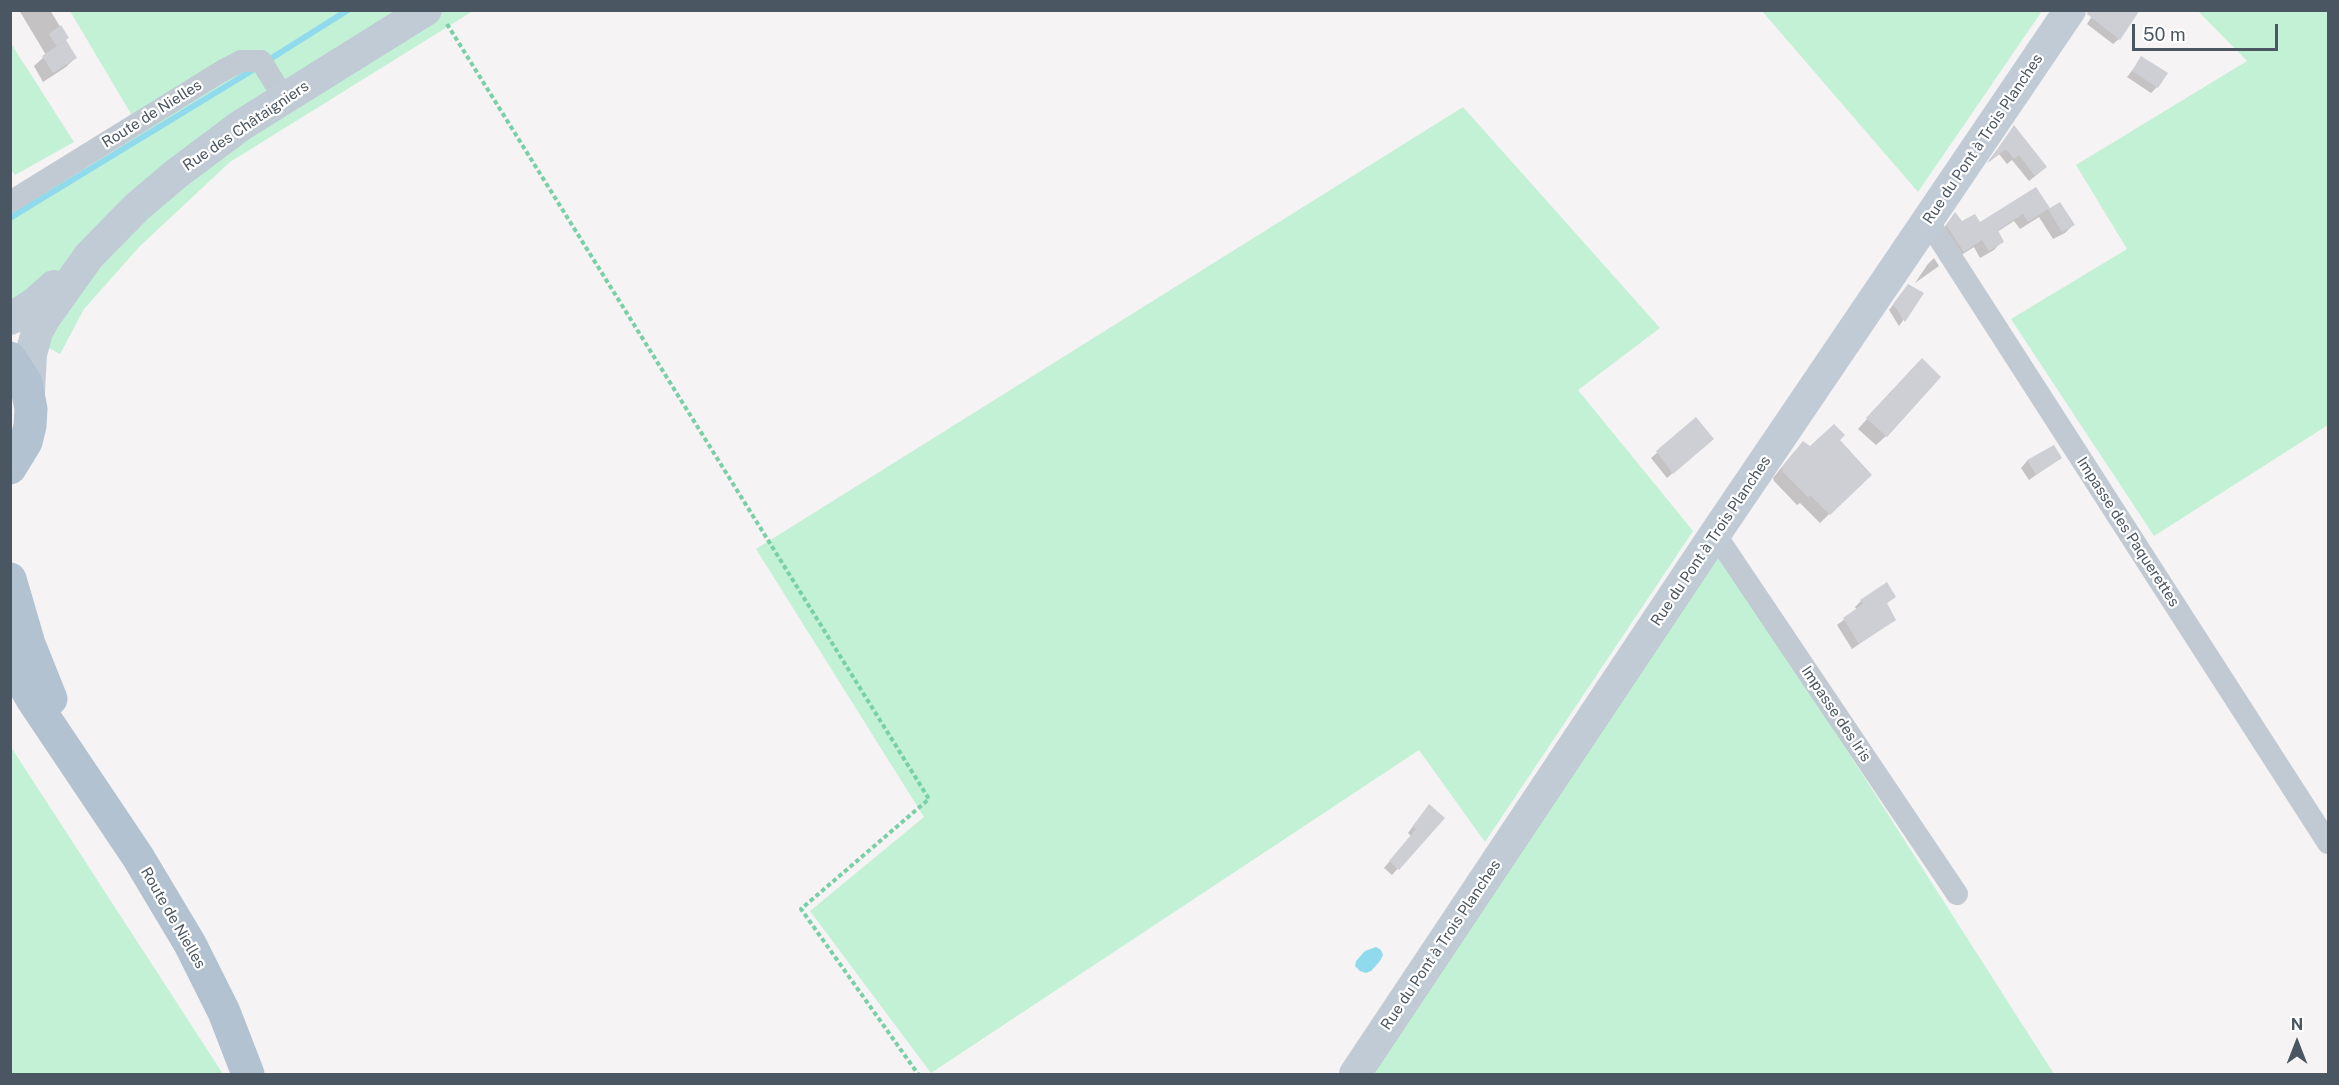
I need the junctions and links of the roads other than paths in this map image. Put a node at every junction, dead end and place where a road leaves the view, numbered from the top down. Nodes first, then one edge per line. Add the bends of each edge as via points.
1 (2070, 10) edge
2 (436, 16) edge
3 (272, 79) junction
4 (10, 202) edge
5 (1928, 221) junction
6 (89, 256) junction
7 (10, 319) edge
8 (10, 357) edge
9 (29, 392) junction
10 (10, 468) edge
11 (1715, 534) junction
12 (10, 579) edge
13 (10, 661) edge
14 (81, 770) junction
15 (2328, 843) edge
16 (1957, 894) dead end
17 (248, 1074) edge
18 (1355, 1074) edge

1 - 5 street, Rue du Pont à Trois Planches
2 - 3 street, Rue des Châtaigniers
3 - 4 street, Route de Nielles via 248,60 234,64
3 - 6 street, Rue des Châtaigniers via 240,126 137,207
5 - 11 street, Rue du Pont à Trois Planches
5 - 15 street, Impasse des Paquerettes
6 - 7 street via 35,303
6 - 9 street, Rue des Châtaigniers via 37,332 31,354
8 - 9 main road
9 - 10 main road via 28,434
11 - 16 street, Impasse des Iris
11 - 18 street, Rue du Pont à Trois Planches
12 - 14 main road, Route de Nielles via 29,644
13 - 14 main road, Route de Nielles
14 - 17 main road, Route de Nielles via 190,944 220,1003

